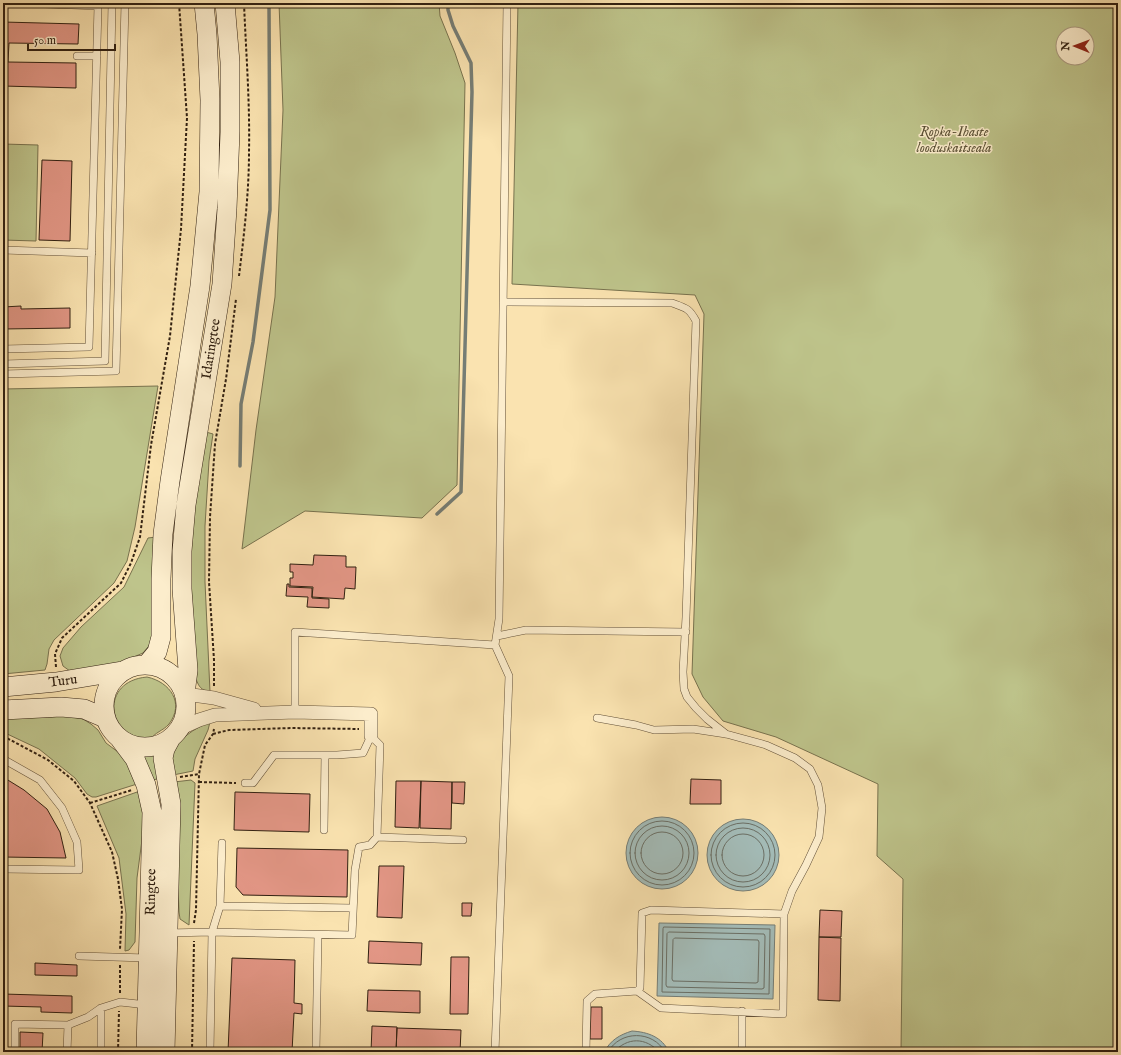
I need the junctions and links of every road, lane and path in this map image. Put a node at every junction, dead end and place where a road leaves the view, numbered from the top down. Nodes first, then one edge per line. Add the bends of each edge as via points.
1 (20, 3) edge
2 (112, 3) edge
3 (125, 3) edge
4 (179, 3) edge
5 (204, 3) edge
6 (225, 3) edge
7 (244, 3) edge
8 (507, 4) edge
9 (77, 56) dead end
10 (97, 56) junction
11 (3, 250) edge
12 (92, 253) junction
13 (238, 282) dead end
14 (236, 297) dead end
15 (503, 302) junction
16 (3, 349) edge
17 (3, 364) edge
18 (3, 374) edge
19 (686, 632) junction
20 (497, 636) junction
21 (495, 645) junction
22 (147, 664) junction
23 (122, 671) junction
24 (56, 682) junction
25 (3, 687) edge
26 (185, 694) junction
27 (214, 698) junction
28 (3, 710) edge
29 (295, 712) junction
30 (267, 713) junction
31 (215, 715) junction
32 (105, 718) junction
33 (597, 718) dead end
34 (175, 733) junction
35 (371, 733) junction
36 (213, 734) junction
37 (726, 734) junction
38 (3, 736) edge
39 (120, 739) junction
40 (325, 755) junction
41 (3, 759) edge
42 (200, 774) junction
43 (175, 778) dead end
44 (199, 782) junction
45 (245, 783) joint
46 (137, 788) dead end
47 (90, 803) junction
48 (324, 830) dead end
49 (377, 837) junction
50 (463, 840) dead end
51 (222, 843) dead end
52 (3, 869) edge
53 (220, 906) junction
54 (353, 908) junction
55 (784, 914) junction
56 (193, 932) junction
57 (212, 932) junction
58 (168, 933) junction
59 (318, 935) junction
60 (79, 956) dead end
61 (120, 957) junction
62 (149, 958) junction
63 (636, 991) junction
64 (120, 1002) junction
65 (147, 1005) junction
66 (102, 1008) junction
67 (742, 1011) junction
68 (68, 1025) junction
69 (15, 1052) edge
70 (67, 1052) edge
71 (101, 1052) edge
72 (118, 1052) edge
73 (146, 1052) edge
74 (165, 1052) edge
75 (192, 1052) edge
76 (210, 1052) edge
77 (316, 1052) edge
78 (495, 1052) edge
79 (586, 1052) edge
80 (742, 1052) edge

1 - 10 lane via 98,6
2 - 17 lane via 105,360
3 - 18 lane via 116,371
4 - 24 path via 186,118 180,229 170,336 151,445 140,537 121,583 62,638 55,654
5 - 22 main road, Idaringtee via 210,100 209,192 200,286 163,534 161,637 157,652
6 - 26 main road, Idaringtee via 230,70 227,209 222,284 185,513 182,589 188,670
7 - 13 path via 249,153
8 - 15 lane
9 - 10 lane
10 - 12 lane
11 - 12 lane via 32,255
12 - 16 lane via 89,347
14 - 27 path via 215,444 211,510 209,582
15 - 19 lane via 672,303 691,312 696,321
15 - 20 lane
19 - 20 lane via 526,630
19 - 37 lane via 684,689 687,697 707,719
20 - 21 lane
21 - 29 lane via 296,632
21 - 78 lane via 509,676
22 - 23 main road
22 - 26 main road via 171,673
23 - 24 main road, Turu
23 - 32 main road via 106,692 103,709
24 - 25 main road, Turu
26 - 27 street
26 - 34 main road via 184,718
27 - 30 street
28 - 32 main road, Turu via 61,707 84,709
29 - 30 street
29 - 35 street via 371,714
30 - 31 street
31 - 34 street
31 - 36 path
32 - 39 main road via 108,726
33 - 37 lane via 654,730 693,729
34 - 39 main road via 159,745 146,747
34 - 58 main road, Ringtee via 163,758 171,804
35 - 36 path via 292,728 229,730
35 - 40 lane via 363,753
35 - 49 lane via 380,745
36 - 42 path via 205,746
37 - 55 lane via 766,745 795,758 810,769 818,785 822,808 818,837
38 - 47 path via 48,760 74,782
39 - 62 main road, Ringtee via 136,759 146,785 152,812
40 - 45 lane via 274,755 253,783
40 - 48 lane
41 - 52 lane via 40,780 62,808 77,842 79,870
42 - 43 path
42 - 44 path
44 - 45 path
44 - 56 path via 196,910
46 - 47 path
47 - 61 path via 112,852 118,879 122,908
49 - 50 lane
49 - 54 lane via 370,845 360,847 355,870
51 - 53 lane
53 - 54 lane
53 - 57 lane
54 - 59 lane via 352,935
55 - 63 lane via 651,910 642,913 640,988
55 - 67 lane via 783,1014
56 - 57 lane
56 - 58 lane
56 - 75 path via 195,949
57 - 59 lane
57 - 76 lane
58 - 74 main road, Ringtee
59 - 77 lane
60 - 61 lane
61 - 62 lane
61 - 64 path
62 - 65 main road, Ringtee
63 - 67 lane via 661,1008
63 - 79 lane via 596,994 587,1000
64 - 65 lane
64 - 66 lane
64 - 72 path
65 - 73 main road, Ringtee
66 - 68 lane
66 - 71 lane
67 - 80 lane
68 - 69 lane via 15,1024
68 - 70 lane

